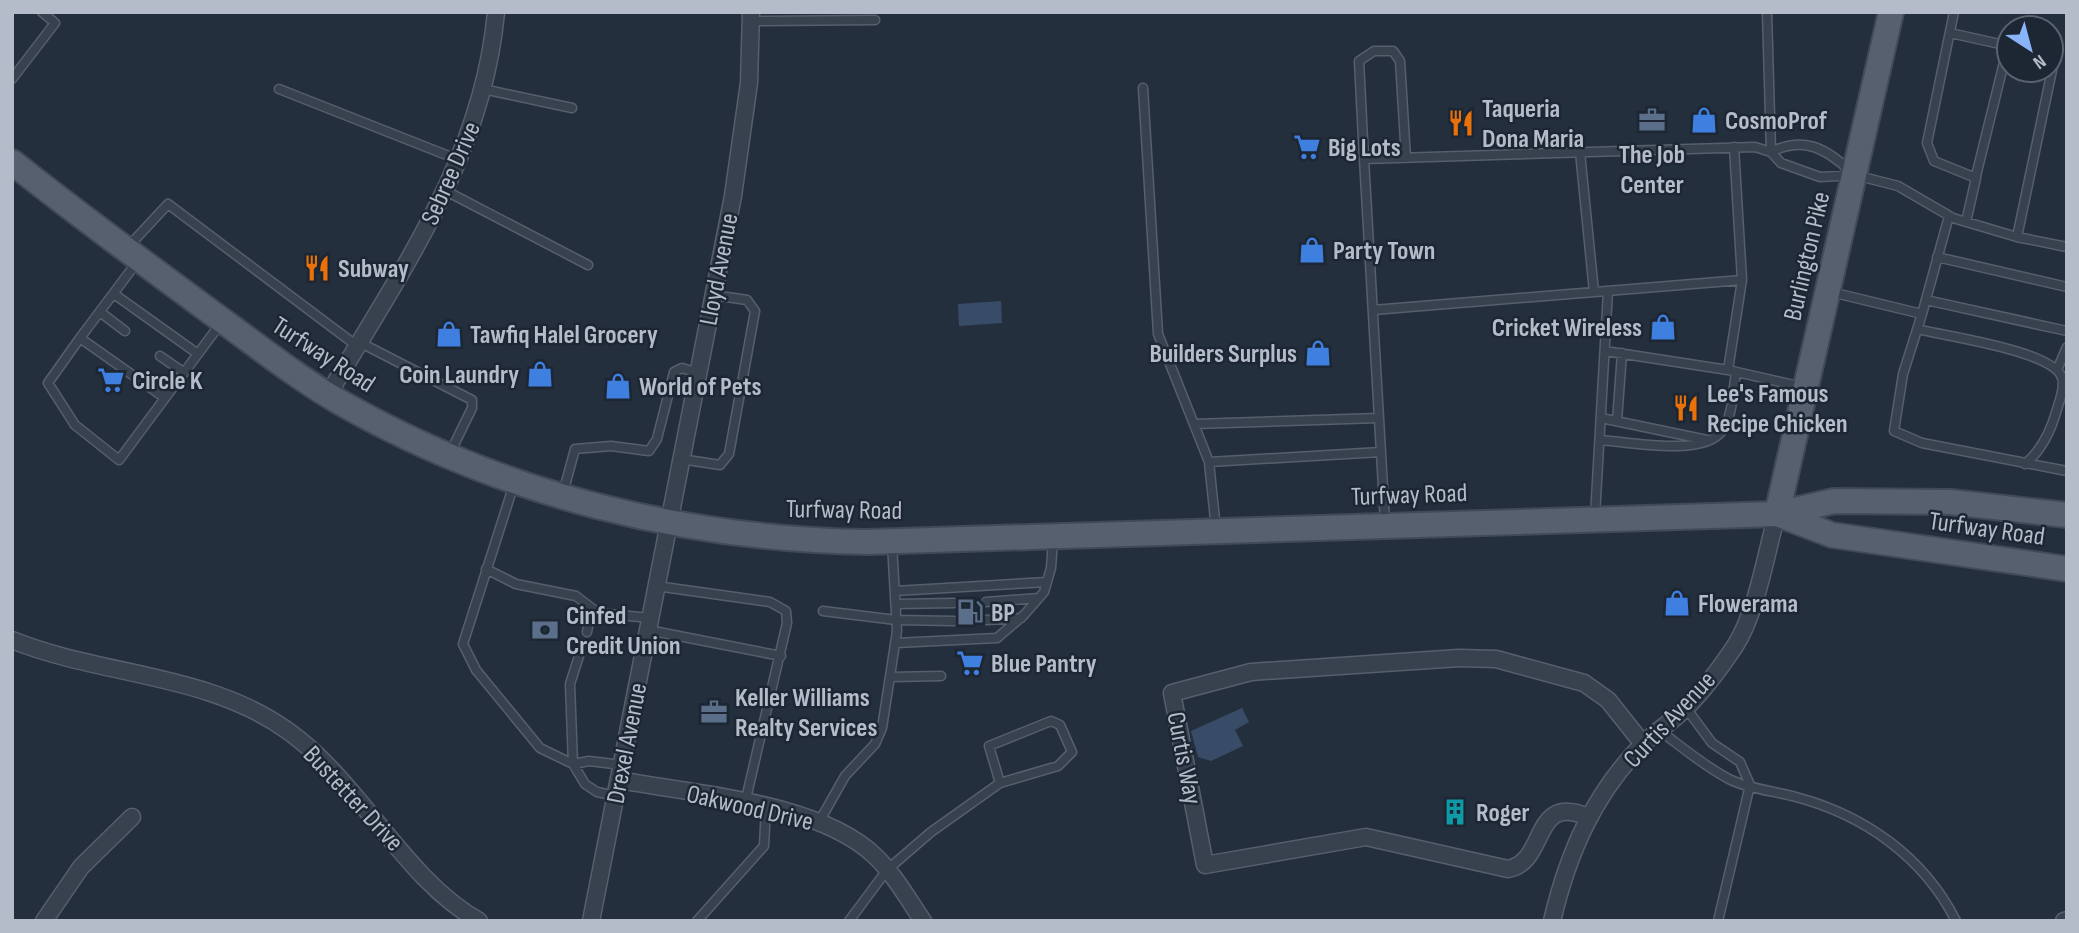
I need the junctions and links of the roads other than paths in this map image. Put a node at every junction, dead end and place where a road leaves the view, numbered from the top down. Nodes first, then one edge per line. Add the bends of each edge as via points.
1 (42, 12) edge
2 (496, 12) edge
3 (1767, 12) edge
4 (1891, 12) edge
5 (1954, 12) edge
6 (751, 17) edge
7 (875, 20) dead end
8 (1950, 33) junction
9 (1995, 43) edge
10 (12, 79) edge
11 (1999, 84) edge
12 (2047, 84) edge
13 (1143, 88) dead end
14 (279, 89) dead end
15 (483, 89) junction
16 (572, 108) dead end
17 (1734, 148) junction
18 (1580, 152) junction
19 (1771, 152) junction
20 (1406, 158) junction
21 (1364, 159) junction
22 (460, 160) junction
23 (12, 162) edge
24 (1855, 175) junction
25 (1975, 180) junction
26 (446, 191) junction
27 (1949, 216) junction
28 (1966, 222) junction
29 (2017, 237) junction
30 (2066, 245) edge
31 (131, 256) junction
32 (1937, 257) junction
33 (588, 265) dead end
34 (1742, 280) junction
35 (2067, 287) edge
36 (1608, 291) junction
37 (1828, 291) junction
38 (1594, 292) junction
39 (114, 293) junction
40 (713, 295) junction
41 (1926, 300) junction
42 (1373, 310) junction
43 (100, 312) junction
44 (1922, 314) junction
45 (223, 321) junction
46 (1917, 330) junction
47 (125, 331) dead end
48 (2067, 331) edge
49 (80, 338) junction
50 (358, 344) junction
51 (2067, 347) edge
52 (1605, 351) junction
53 (1622, 353) junction
54 (198, 354) junction
55 (160, 356) dead end
56 (2057, 370) junction
57 (1732, 371) junction
58 (183, 372) junction
59 (698, 373) junction
60 (1806, 387) junction
61 (328, 395) junction
62 (165, 398) junction
63 (1379, 418) junction
64 (1601, 418) junction
65 (1617, 421) junction
66 (1194, 424) junction
67 (1600, 440) junction
68 (1710, 441) junction
69 (1381, 452) junction
70 (448, 456) junction
71 (681, 459) junction
72 (1209, 462) junction
73 (2025, 464) junction
74 (2067, 471) edge
75 (515, 481) junction
76 (562, 497) junction
77 (1777, 513) junction
78 (2067, 515) edge
79 (1595, 519) junction
80 (668, 523) junction
81 (1385, 525) junction
82 (1216, 529) junction
83 (1053, 535) junction
84 (892, 541) junction
85 (486, 569) junction
86 (2067, 569) edge
87 (1047, 582) junction
88 (656, 586) junction
89 (895, 591) junction
90 (1039, 598) junction
91 (986, 602) dead end
92 (954, 603) dead end
93 (896, 604) junction
94 (823, 611) dead end
95 (598, 613) junction
96 (1021, 618) junction
97 (897, 620) junction
98 (986, 620) dead end
99 (954, 621) dead end
100 (649, 624) junction
101 (587, 632) dead end
102 (12, 640) edge
103 (896, 643) junction
104 (579, 656) dead end
105 (781, 656) junction
106 (941, 676) dead end
107 (891, 677) junction
108 (1686, 708) junction
109 (1659, 730) junction
110 (1643, 744) junction
111 (573, 764) junction
112 (619, 780) junction
113 (1000, 783) junction
114 (1750, 785) junction
115 (745, 803) junction
116 (766, 807) junction
117 (132, 817) dead end
118 (1588, 817) junction
119 (819, 822) junction
120 (887, 870) junction
121 (44, 921) edge
122 (479, 921) edge
123 (591, 921) edge
124 (697, 921) edge
125 (849, 921) edge
126 (923, 921) edge
127 (1552, 921) edge
128 (1718, 921) edge
129 (1956, 921) edge

1 - 10 lane via 55,23
2 - 15 street, Sebree Drive
3 - 19 lane
4 - 24 main road, Burlington Pike
5 - 8 lane
6 - 7 lane
6 - 40 street, Lloyd Avenue via 746,118
8 - 9 lane
8 - 25 lane via 1927,143 1934,161
11 - 25 lane
12 - 29 lane
13 - 66 lane via 1158,334
14 - 22 lane
15 - 16 lane
15 - 22 street, Sebree Drive
17 - 18 lane
17 - 19 lane
17 - 34 lane
18 - 20 lane
18 - 38 lane
19 - 24 lane via 1781,163 1820,177
19 - 24 lane via 1788,143 1829,151
20 - 21 lane
20 - 21 lane via 1400,61 1393,51 1374,51 1359,61
21 - 42 lane
22 - 26 street, Sebree Drive
23 - 31 main road, Turfway Road
24 - 27 lane via 1898,186
24 - 37 main road, Burlington Pike
25 - 28 lane
26 - 33 lane
26 - 50 street, Sebree Drive
27 - 28 lane
27 - 32 lane
28 - 29 lane
29 - 30 lane
31 - 39 lane
31 - 45 main road, Turfway Road
31 - 50 lane via 168,204
32 - 35 lane
32 - 41 lane
34 - 36 lane
34 - 57 lane
36 - 38 lane
36 - 52 lane
37 - 44 lane
37 - 60 main road, Burlington Pike
38 - 42 lane
39 - 43 lane
39 - 54 lane
40 - 59 street, Lloyd Avenue
40 - 71 lane via 747,300 755,311 730,454 720,465
41 - 44 lane
41 - 48 lane
42 - 63 lane
43 - 47 lane
43 - 49 lane
44 - 46 lane
45 - 54 lane
45 - 61 main road, Turfway Road
46 - 56 lane via 2034,355
46 - 73 lane via 1903,374 1894,431 1922,443
49 - 62 lane
49 - 62 lane via 47,383 75,425 119,460
50 - 61 street, Sebree Drive
50 - 70 lane via 471,400 472,408
51 - 56 lane
52 - 53 lane
52 - 64 lane
53 - 57 lane
53 - 65 lane
54 - 58 lane
55 - 58 lane
56 - 73 lane via 2062,390 2053,425 2037,454
57 - 60 lane
57 - 68 lane via 1728,419 1722,432
58 - 62 lane
59 - 71 street, Lloyd Avenue
59 - 76 lane via 682,368 674,372 657,439 649,451 611,446 575,449
60 - 77 main road, Burlington Pike
61 - 70 main road, Turfway Road
63 - 66 lane
63 - 69 lane
64 - 65 lane
64 - 67 lane
65 - 68 lane
66 - 72 lane
67 - 68 lane via 1689,447
67 - 79 lane
69 - 72 lane
69 - 81 lane
70 - 75 main road, Turfway Road
71 - 80 street, Lloyd Avenue
72 - 82 lane
73 - 74 lane
75 - 76 main road, Turfway Road
75 - 85 lane
76 - 80 main road, Turfway Road
77 - 78 main road, Turfway Road via 1834,500 1950,502
77 - 79 main road, Turfway Road
77 - 86 main road, Turfway Road via 1832,535
77 - 108 street, Curtis Avenue via 1735,645
79 - 81 main road, Turfway Road
80 - 84 main road, Turfway Road via 760,537
80 - 88 street, Drexel Avenue
81 - 82 main road, Turfway Road
82 - 83 main road, Turfway Road
83 - 84 main road, Turfway Road
83 - 87 lane
84 - 89 lane
85 - 95 lane via 516,584 576,596
85 - 111 lane via 463,644 476,670 540,748
87 - 89 lane
87 - 90 lane
88 - 100 street, Drexel Avenue
88 - 105 lane via 770,602 786,611
89 - 93 lane
90 - 91 lane
90 - 96 lane
92 - 93 lane
93 - 97 lane
94 - 97 lane
95 - 100 lane
95 - 101 lane via 590,617
96 - 98 lane
96 - 103 lane via 997,638
97 - 99 lane
97 - 103 lane
100 - 105 lane
100 - 112 street, Drexel Avenue
102 - 122 street, Bustetter Drive via 65,658 222,696 277,724 336,772 446,899
103 - 107 lane
104 - 111 lane via 570,684
105 - 115 lane
106 - 107 lane
107 - 119 lane via 875,744 845,776
108 - 109 street, Curtis Avenue
108 - 114 lane via 1712,743 1740,762
109 - 110 street, Curtis Avenue
109 - 114 lane via 1731,781
110 - 118 street, Curtis Avenue
110 - 118 street, Curtis Way via 1608,701 1584,683 1496,659 1251,672 1172,693 1205,865 1366,837 1508,869 1528,857 1550,818 1561,811
111 - 112 lane via 589,761
111 - 112 lane via 584,784 597,792
112 - 115 street, Oakwood Drive
112 - 123 street, Drexel Avenue
113 - 113 lane via 1058,766 1072,752 1060,724 1051,721 989,746
113 - 120 lane
114 - 128 lane
114 - 129 lane via 1845,814 1886,837 1918,866 1946,900
115 - 116 street, Oakwood Drive
116 - 119 street, Oakwood Drive
116 - 124 lane via 764,846
117 - 121 street via 81,867
118 - 127 street, Curtis Avenue via 1570,855
119 - 120 street, Oakwood Drive via 853,838
120 - 125 lane
120 - 126 street, Oakwood Drive

